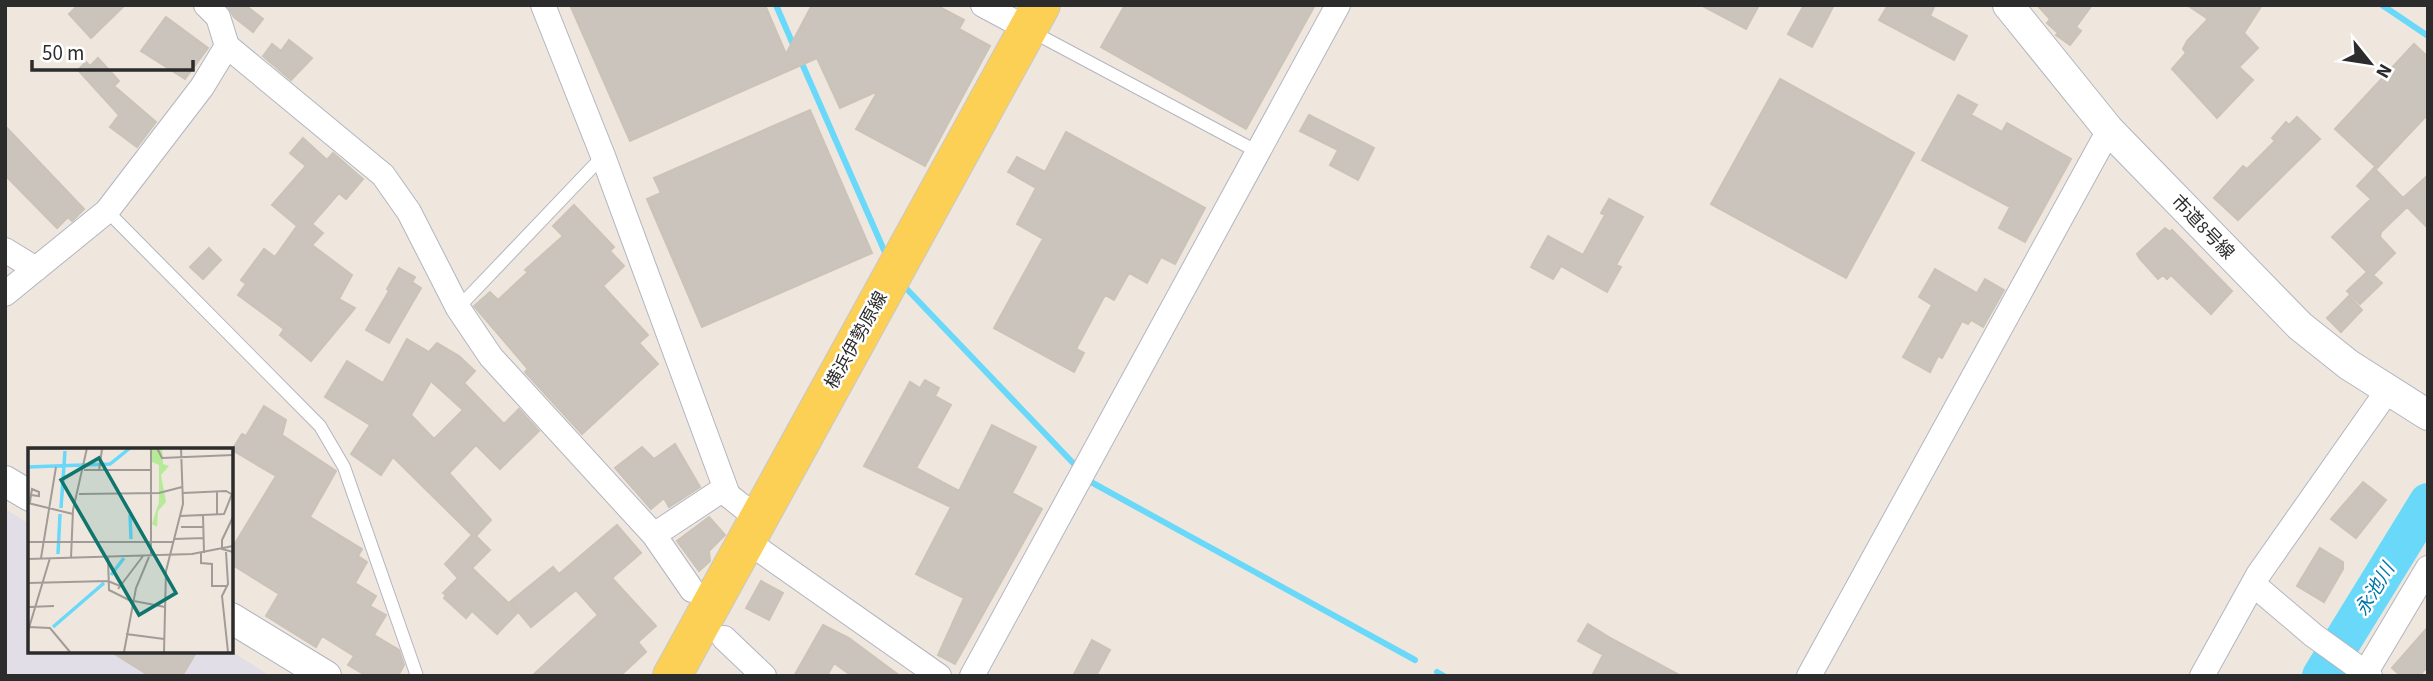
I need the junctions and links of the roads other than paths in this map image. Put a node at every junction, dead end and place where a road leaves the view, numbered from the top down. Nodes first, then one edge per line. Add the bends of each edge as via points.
1 (543, 5) edge
2 (983, 5) edge
3 (1338, 5) edge
4 (2008, 5) edge
5 (217, 9) edge
6 (1034, 17) edge
7 (227, 46) junction
8 (2109, 130) junction
9 (1258, 152) junction
10 (603, 156) junction
11 (107, 211) junction
12 (5, 250) edge
13 (36, 269) junction
14 (5, 294) edge
15 (458, 308) junction
16 (2388, 390) junction
17 (2428, 415) edge
18 (5, 481) edge
19 (725, 488) junction
20 (28, 495) edge
21 (752, 530) junction
22 (654, 535) junction
23 (2428, 568) edge
24 (2253, 583) junction
25 (692, 590) dead end
26 (233, 619) edge
27 (724, 638) dead end
28 (2366, 673) edge
29 (326, 676) edge
30 (417, 676) edge
31 (672, 676) edge
32 (764, 676) edge
33 (939, 676) edge
34 (972, 676) edge
35 (1809, 676) edge
36 (2202, 676) edge

1 - 10 street
2 - 6 street
3 - 9 street
4 - 8 street, 市道8号線
5 - 7 street
6 - 9 lane
6 - 21 main road, 横浜伊勢原線
7 - 11 street via 202,87
7 - 15 street via 383,174 409,212
8 - 16 street, 市道8号線 via 2300,326
8 - 35 street
9 - 34 street
10 - 15 lane
10 - 19 street
11 - 13 street
11 - 30 lane via 320,426 344,467
12 - 13 street
13 - 14 street
15 - 22 street via 491,357
16 - 17 street, 市道8号線
16 - 24 street
18 - 20 street
19 - 21 street
19 - 22 street
21 - 31 main road, 横浜伊勢原線
21 - 33 street
22 - 25 street
23 - 28 street
24 - 28 street
24 - 36 street
26 - 29 street
27 - 32 street

